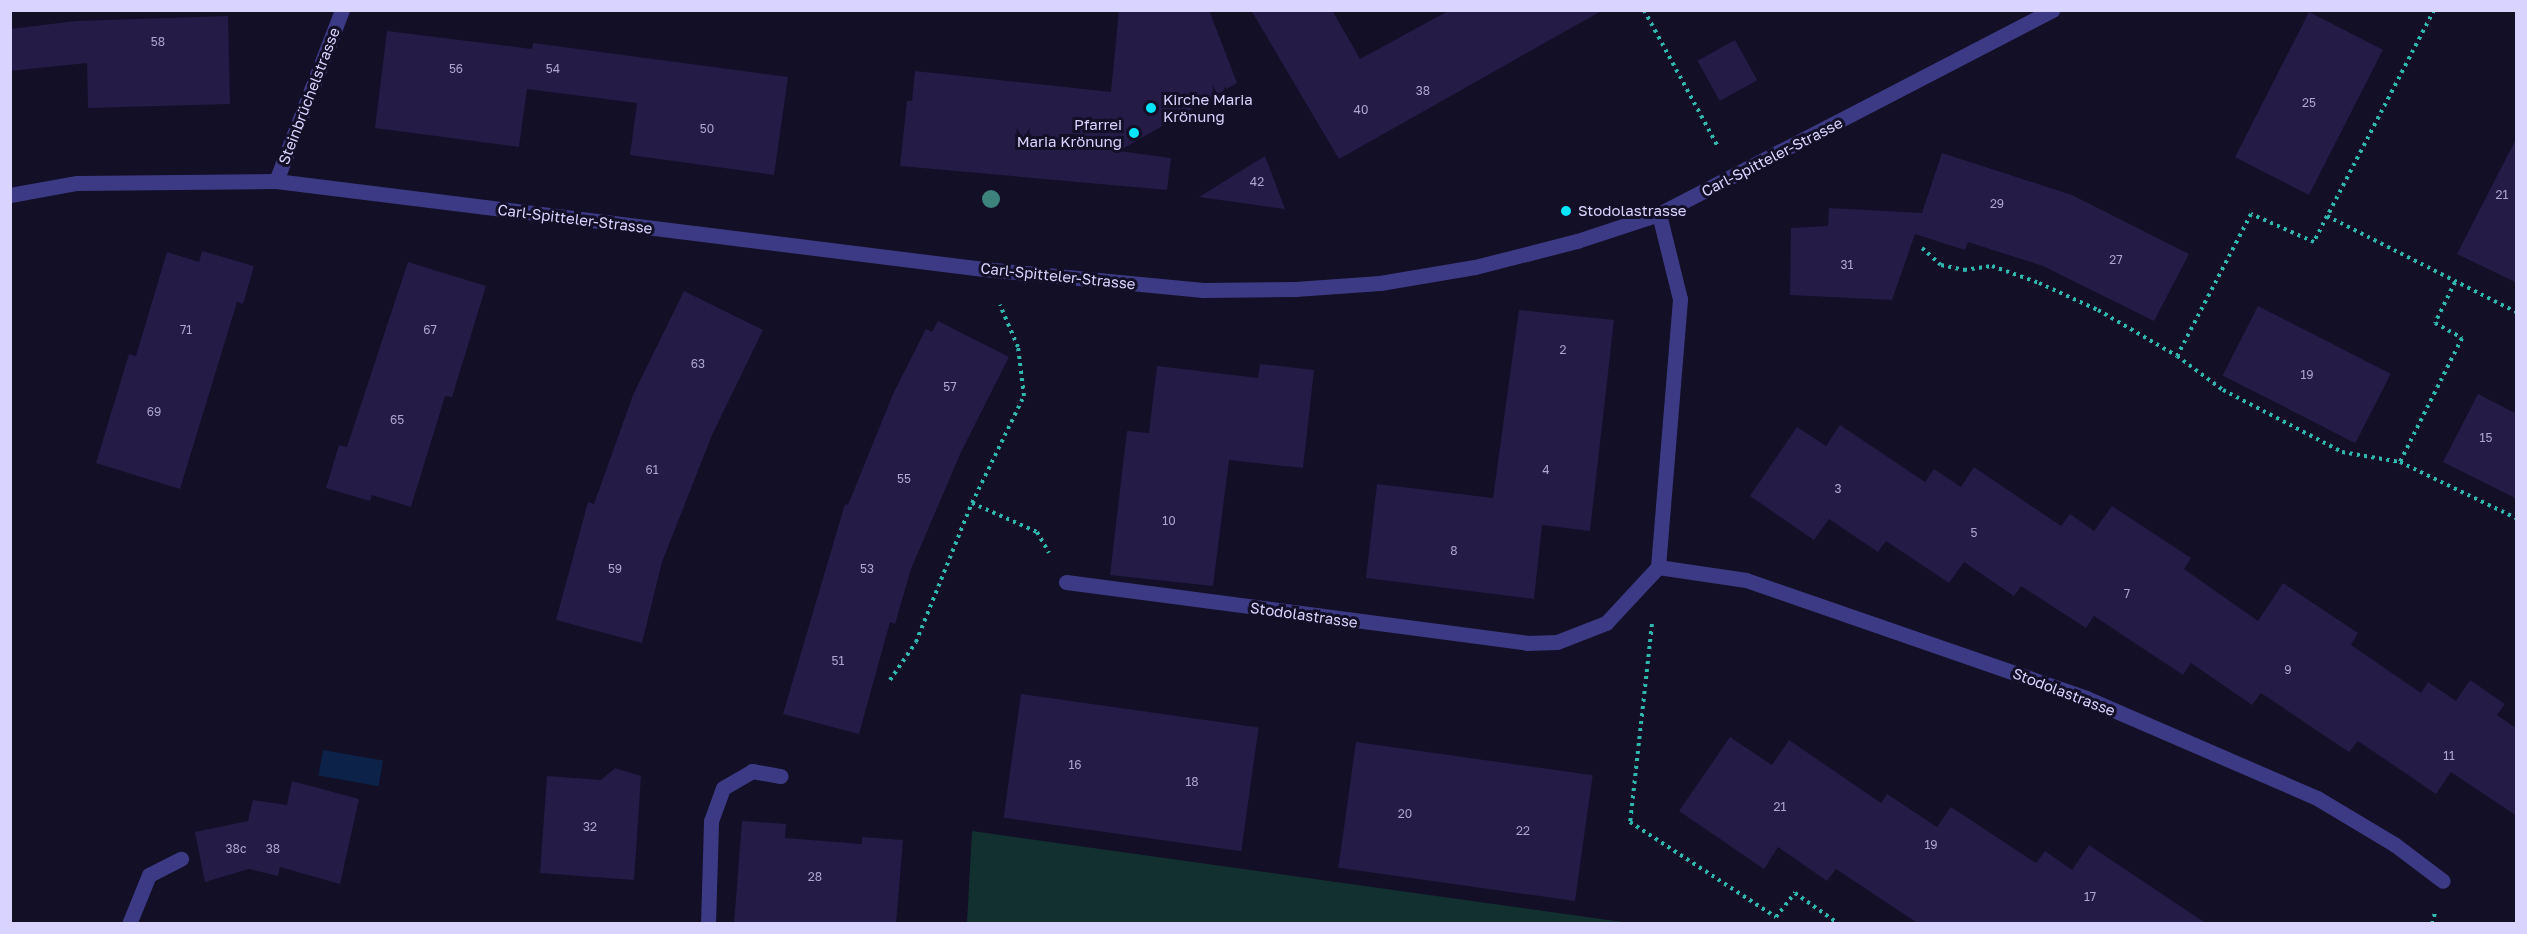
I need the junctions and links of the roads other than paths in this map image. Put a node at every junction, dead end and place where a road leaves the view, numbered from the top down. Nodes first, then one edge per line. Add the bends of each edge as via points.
1 (342, 10) edge
2 (2052, 10) edge
3 (276, 181) junction
4 (10, 195) edge
5 (1659, 214) junction
6 (1658, 567) junction
7 (1066, 582) road end
8 (781, 776) dead end
9 (181, 859) dead end
10 (2443, 881) dead end
11 (129, 924) edge
12 (708, 924) edge

1 - 3 street, Steinbrüchelstrasse
2 - 5 street, Carl-Spitteler-Strasse
3 - 4 street, Carl-Spitteler-Strasse via 77,183
3 - 5 street, Carl-Spitteler-Strasse via 984,269 1203,290 1294,290 1380,283 1475,267 1577,241
5 - 6 street via 1680,299
6 - 7 street, Stodolastrasse via 1606,622 1557,642 1527,644
6 - 10 street, Stodolastrasse via 1746,580 2086,698 2317,798 2394,844
8 - 12 street via 752,771 723,788 711,821
9 - 11 street via 150,875

